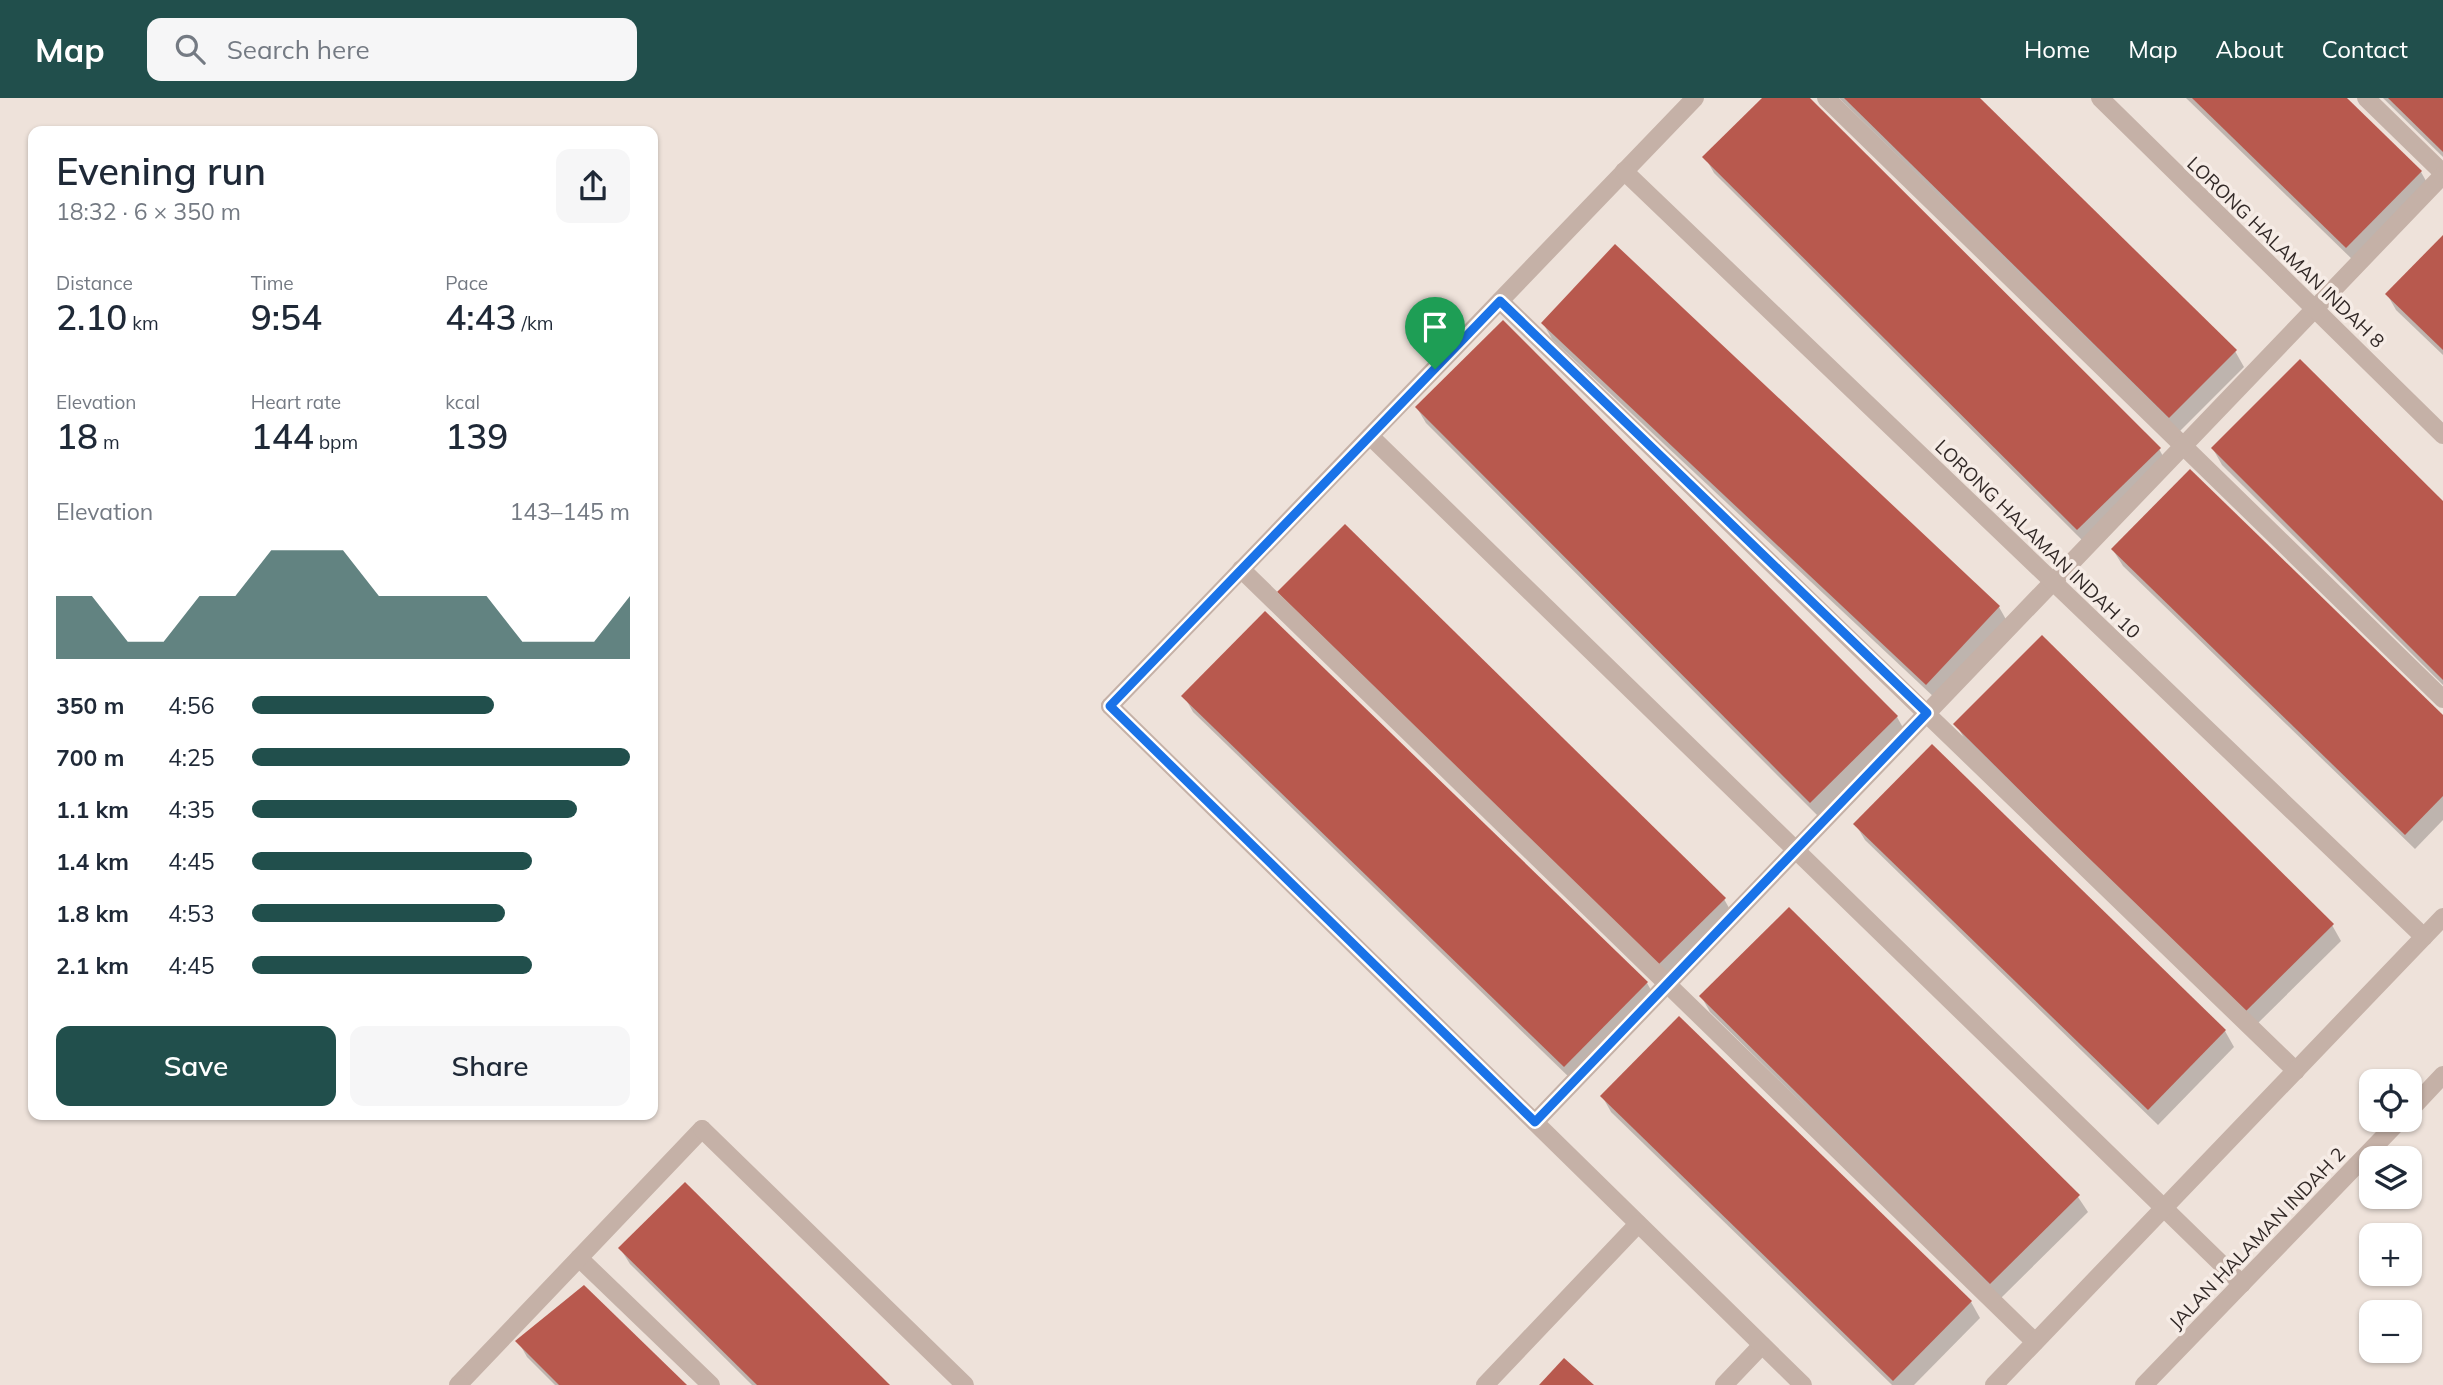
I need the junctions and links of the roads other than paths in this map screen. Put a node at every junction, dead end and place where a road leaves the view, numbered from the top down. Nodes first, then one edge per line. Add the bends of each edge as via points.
1 (1695, 98) edge
2 (1826, 98) edge
3 (2100, 98) edge
4 (2366, 98) edge
5 (1624, 171) junction
6 (2443, 174) edge
7 (1500, 301) junction
8 (2315, 309) junction
9 (2443, 435) edge
10 (1370, 436) junction
11 (2183, 446) junction
12 (1241, 569) junction
13 (2053, 582) junction
14 (2443, 699) edge
15 (1927, 713) junction
16 (1796, 850) junction
17 (2443, 917) edge
18 (2424, 937) junction
19 (1667, 984) junction
20 (2296, 1070) junction
21 (2443, 1076) edge
22 (2422, 1098) edge
23 (1535, 1122) junction
24 (2388, 1132) edge
25 (2164, 1207) junction
26 (1638, 1224) junction
27 (579, 1258) junction
28 (2242, 1284) junction
29 (2035, 1342) junction
30 (1762, 1345) junction
31 (459, 1385) edge
32 (711, 1385) edge
33 (965, 1385) edge
34 (1485, 1385) edge
35 (1724, 1385) edge
36 (1803, 1385) edge
37 (1994, 1385) edge
38 (2144, 1385) edge

1 - 5 street
2 - 11 street
3 - 8 street, LORONG HALAMAN INDAH 8
4 - 6 street
5 - 7 street
5 - 13 street, LORONG HALAMAN INDAH 10
6 - 8 street
7 - 10 street
7 - 15 street
8 - 9 street, LORONG HALAMAN INDAH 8
8 - 11 street
10 - 12 street
10 - 16 street
11 - 13 street
11 - 14 street
12 - 19 street
12 - 23 street via 1110,706
13 - 15 street
13 - 18 street, LORONG HALAMAN INDAH 10
15 - 16 street
15 - 20 street
16 - 19 street
16 - 25 street
17 - 18 street
18 - 20 street
19 - 23 street
19 - 29 street
20 - 25 street
21 - 22 street
23 - 26 street
24 - 28 street, JALAN HALAMAN INDAH 2
25 - 28 street
25 - 29 street
26 - 30 street
26 - 34 street
27 - 31 street
27 - 32 street
27 - 33 street via 702,1129
28 - 38 street, JALAN HALAMAN INDAH 2
29 - 37 street
30 - 35 street
30 - 36 street

